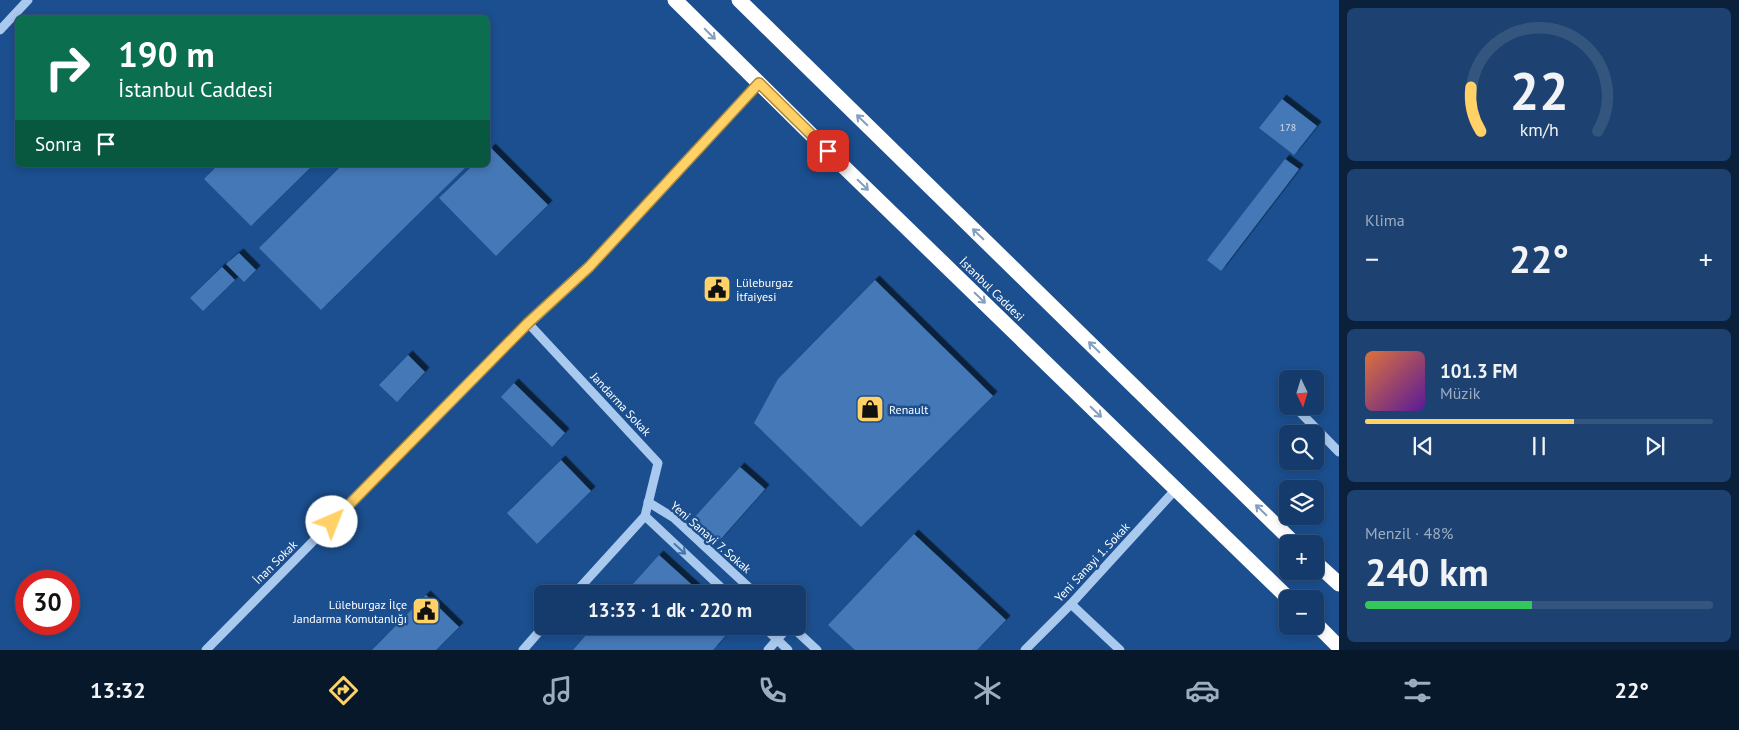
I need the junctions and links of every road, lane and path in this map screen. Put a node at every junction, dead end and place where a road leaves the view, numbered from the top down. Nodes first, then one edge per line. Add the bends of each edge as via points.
1 (28, 0) edge
2 (676, 0) edge
3 (739, 0) edge
4 (0, 30) edge
5 (759, 83) junction
6 (528, 323) junction
7 (1303, 415) edge
8 (1339, 452) edge
9 (1176, 489) junction
10 (648, 502) junction
11 (645, 516) junction
12 (1286, 535) edge
13 (1324, 570) edge
14 (1339, 584) edge
15 (582, 585) edge
16 (718, 585) edge
17 (746, 585) edge
18 (1280, 590) edge
19 (1071, 604) junction
20 (1324, 632) edge
21 (536, 635) edge
22 (772, 635) edge
23 (782, 635) edge
24 (800, 635) edge
25 (777, 640) junction
26 (1339, 646) edge
27 (206, 650) edge
28 (523, 650) edge
29 (768, 650) edge
30 (788, 650) edge
31 (817, 650) edge
32 (1025, 650) edge
33 (1120, 650) edge

1 - 4 street
2 -> 5 highway, İstanbul Caddesi
12 -> 3 highway
5 - 6 street, İnan Sokak via 589,267
5 -> 9 highway, İstanbul Caddesi
6 - 10 street, Jandarma Sokak via 658,463
6 - 27 street, İnan Sokak
7 - 8 street
9 - 18 highway, İstanbul Caddesi
9 - 19 street, Yeni Sanayi 1. Sokak
10 - 11 street, Jandarma Sokak
10 - 17 street, Yeni Sanayi 7. Sokak via 674,518
11 - 15 street
11 -> 16 street
13 - 14 highway
19 - 32 street, Yeni Sanayi 1. Sokak
19 - 33 street
20 - 26 highway
21 - 28 street
22 - 25 street
23 - 25 street
24 - 31 street
25 - 29 street
25 - 30 street

